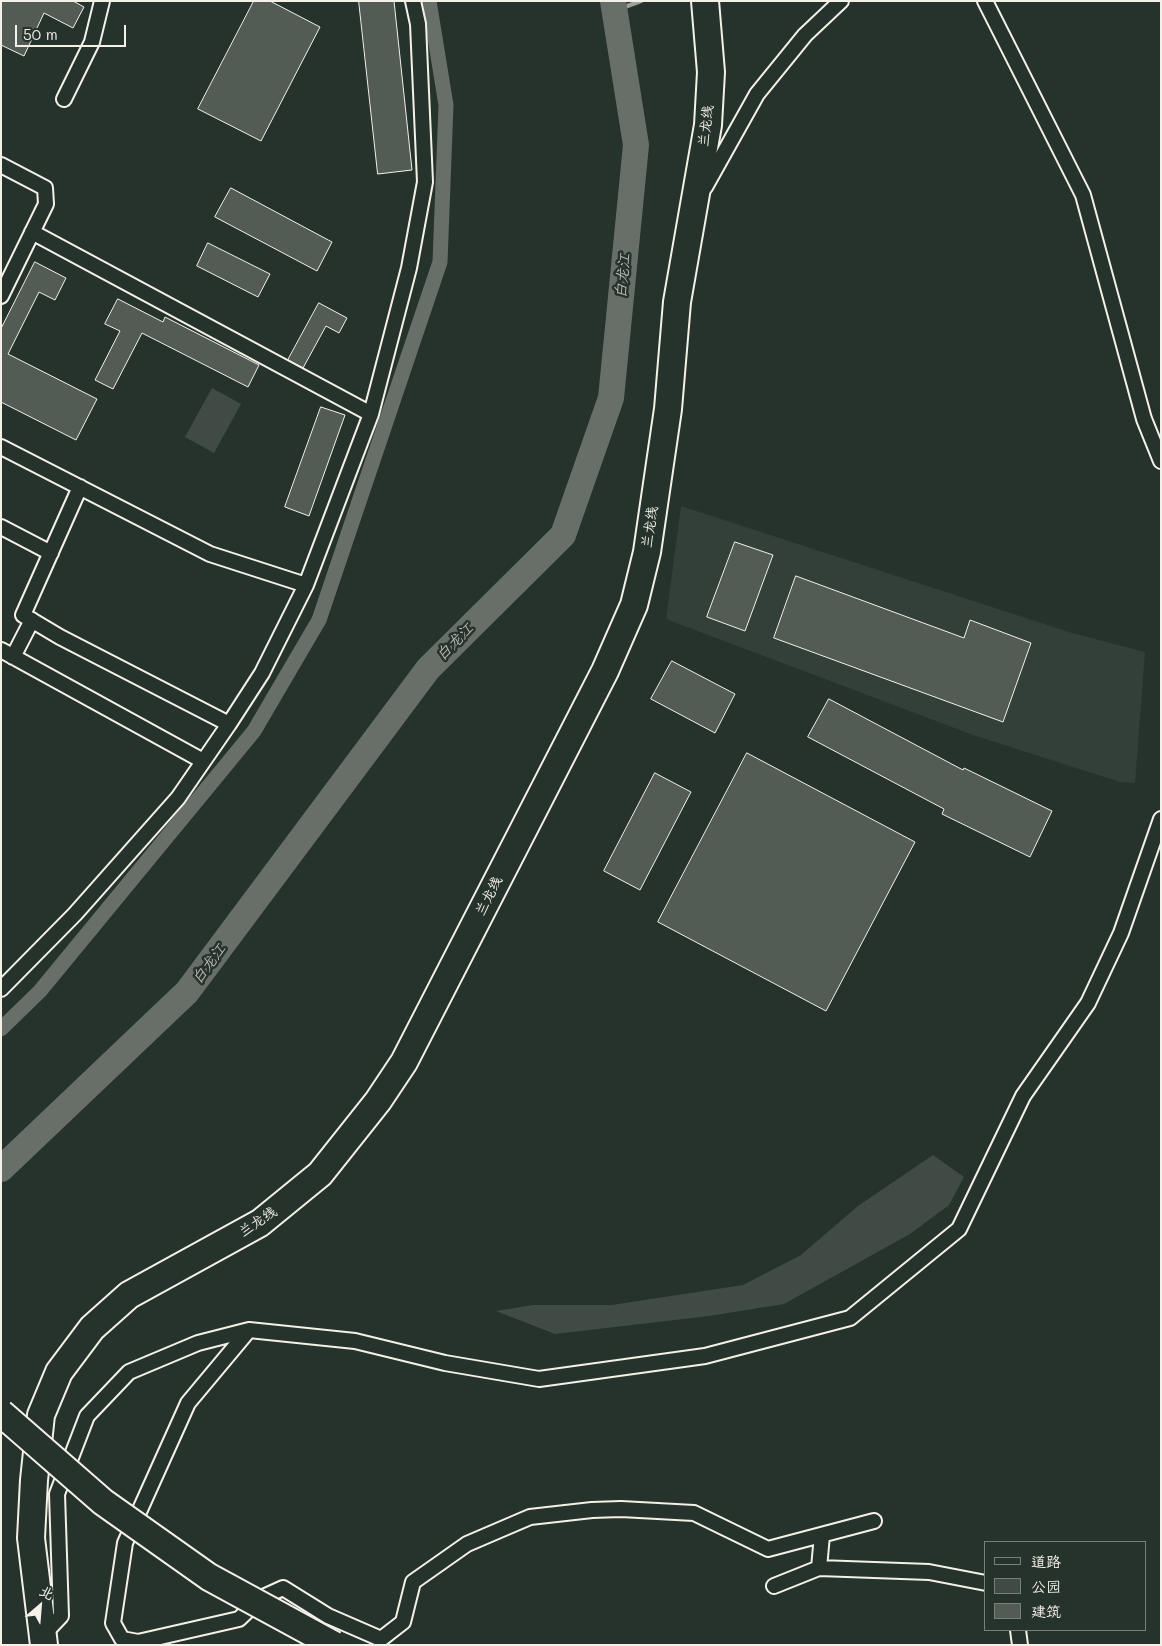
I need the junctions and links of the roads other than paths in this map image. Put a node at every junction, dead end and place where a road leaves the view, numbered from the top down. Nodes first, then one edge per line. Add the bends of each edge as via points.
1 (102, 1) edge
2 (413, 1) edge
3 (705, 1) edge
4 (841, 1) edge
5 (985, 1) edge
6 (64, 99) dead end
7 (1, 166) edge
8 (694, 205) junction
9 (32, 232) junction
10 (7, 268) edge
11 (1, 296) edge
12 (371, 414) junction
13 (1, 447) edge
14 (1161, 462) edge
15 (80, 488) junction
16 (1, 527) edge
17 (51, 553) junction
18 (306, 585) junction
19 (32, 620) junction
20 (7, 654) edge
21 (229, 724) junction
22 (203, 761) junction
23 (1161, 819) edge
24 (1, 989) edge
25 (249, 1330) junction
26 (1, 1413) edge
27 (874, 1521) dead end
28 (822, 1535) junction
29 (819, 1568) junction
30 (984, 1583) edge
31 (774, 1586) dead end
32 (1018, 1631) edge
33 (44, 1640) edge
34 (334, 1645) edge
35 (1020, 1645) edge

1 - 6 street via 92,42
2 - 12 street via 418,24 425,182 409,268
3 - 8 highway, 兰龙线 via 711,72 709,116
4 - 8 street via 805,35 757,94
5 - 14 street via 1083,195 1144,419
7 - 9 street via 44,188 46,204
8 - 33 highway, 兰龙线 via 677,302 668,409 647,552 634,605 605,671 404,1062 378,1101 320,1174 260,1224 129,1295 92,1328 59,1372 41,1415 34,1480 31,1538
9 - 10 street
9 - 12 street
10 - 11 street
12 - 18 street
13 - 15 street
15 - 17 street
15 - 18 street via 210,554
16 - 17 street
17 - 19 street via 23,615
18 - 21 street via 262,673
19 - 20 street
19 - 21 street
20 - 22 street
21 - 22 street
22 - 24 street via 178,798 75,914
23 - 25 street via 1121,933 1088,1003 1023,1096 959,1230 850,1318 705,1356 539,1379 445,1363 355,1341
25 - 28 street via 188,1403 125,1544 113,1623 122,1639 138,1642 239,1619 261,1598 283,1588 328,1616 381,1639 403,1622 413,1582 467,1544 530,1517 621,1509 694,1513 768,1550
25 - 33 street via 198,1344 129,1372 87,1416 57,1494 61,1616
26 - 34 highway, bridge via 103,1502 209,1577
27 - 28 street
28 - 29 street
29 - 30 street via 929,1572
29 - 31 street
32 - 35 street

